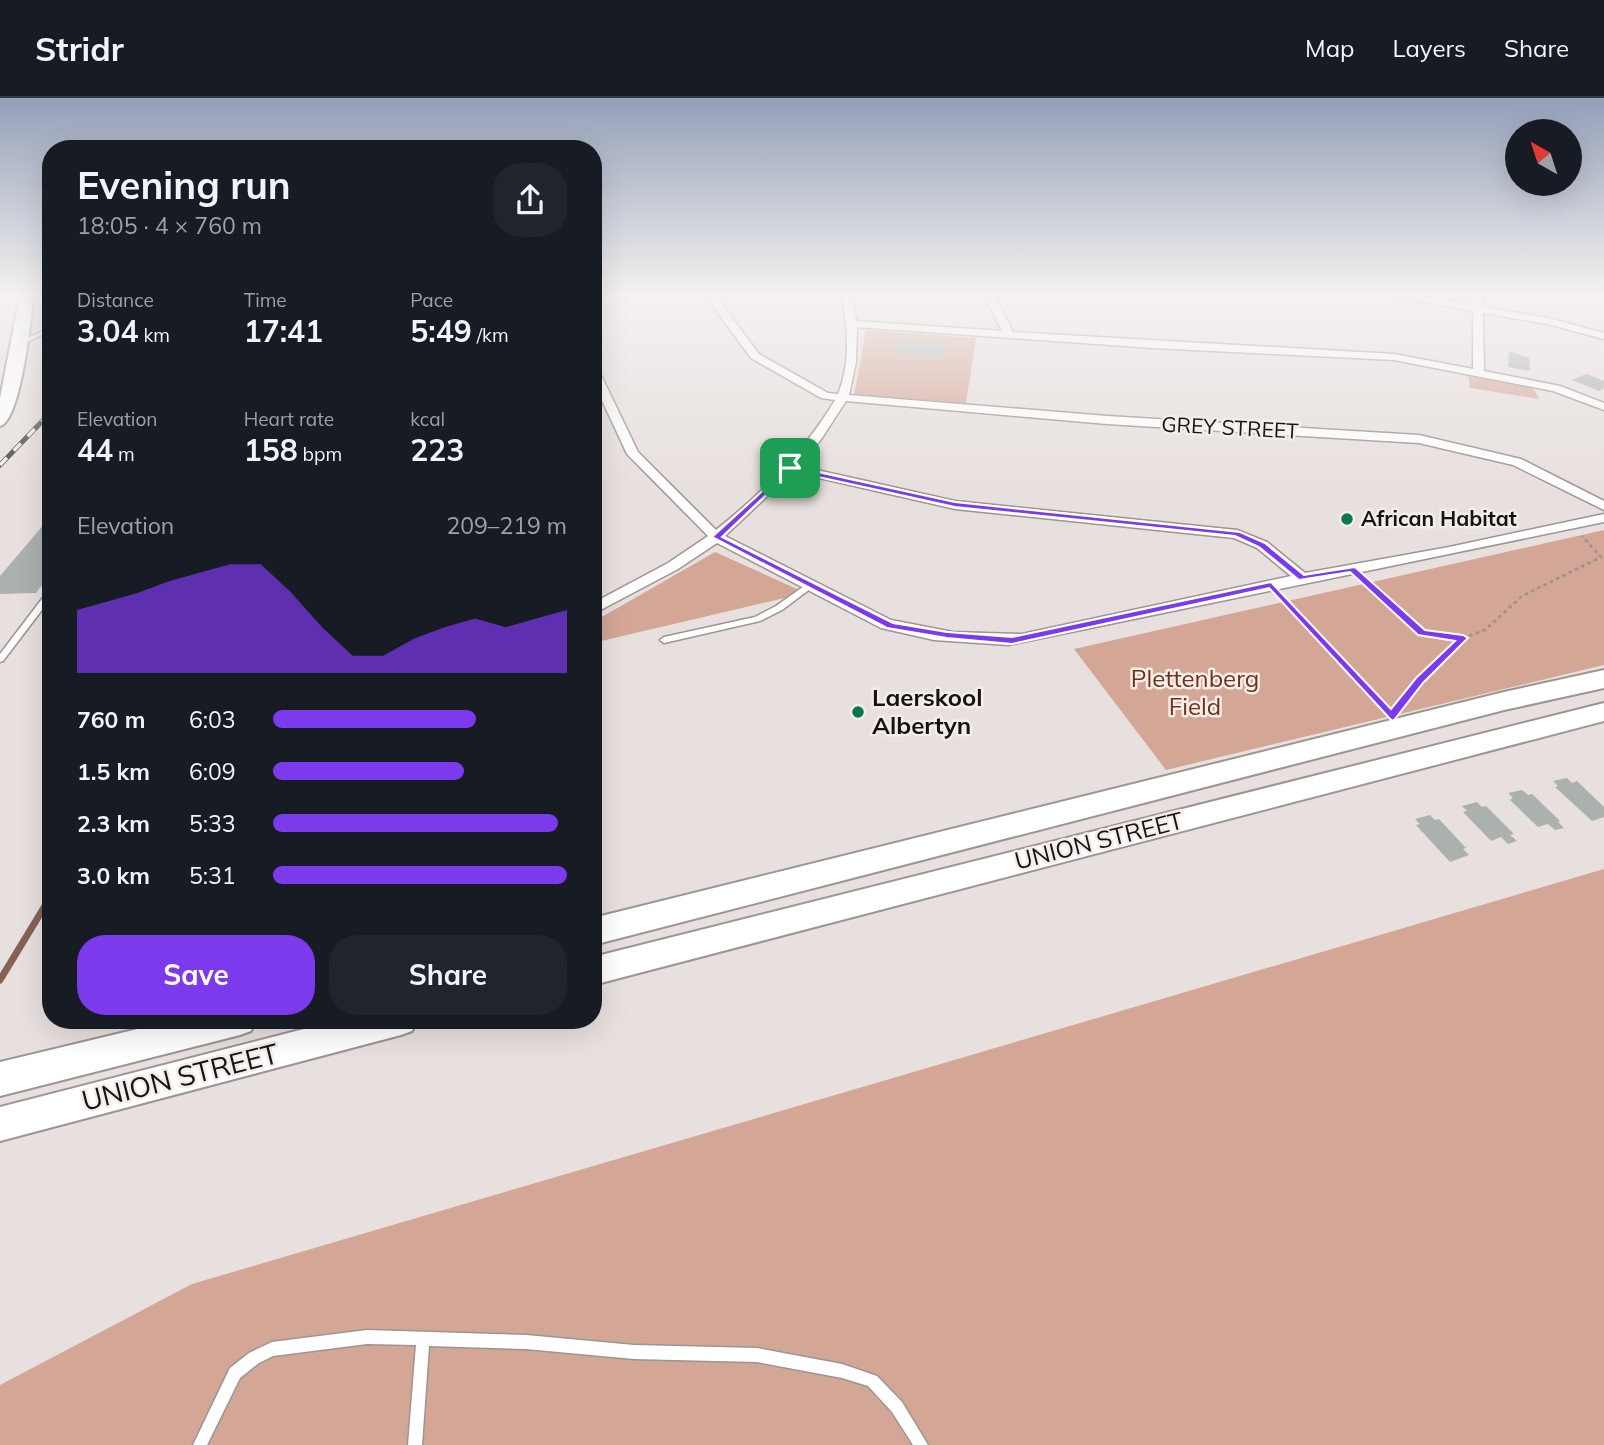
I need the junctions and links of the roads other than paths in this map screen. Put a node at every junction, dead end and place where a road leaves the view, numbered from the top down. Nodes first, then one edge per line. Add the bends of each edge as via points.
1 (15, 358) edge
2 (758, 358) edge
3 (850, 358) edge
4 (1395, 358) edge
5 (1479, 358) edge
6 (1479, 373) junction
7 (602, 389) edge
8 (843, 398) junction
9 (1604, 407) edge
10 (1, 419) edge
11 (790, 468) junction
12 (1604, 506) edge
13 (1604, 518) edge
14 (716, 537) junction
15 (1302, 578) junction
16 (810, 586) junction
17 (602, 604) edge
18 (42, 605) edge
19 (664, 640) dead end
20 (0, 659) edge
21 (1604, 679) edge
22 (1483, 707) junction
23 (1604, 712) edge
24 (1511, 735) junction
25 (1095, 805) junction
26 (1117, 836) junction
27 (602, 930) edge
28 (602, 969) edge
29 (203, 1029) edge
30 (366, 1029) edge
31 (0, 1079) edge
32 (0, 1124) edge
33 (423, 1338) junction
34 (200, 1445) edge
35 (415, 1445) edge
36 (921, 1445) edge

1 - 10 main road
2 - 8 street, GREY STREET via 817,393
3 - 8 street
4 - 6 street
5 - 6 street
6 - 9 street via 1556,388
7 - 14 street via 632,454
8 - 11 street
8 - 12 street, GREY STREET via 1107,421 1419,439 1517,462
11 - 14 street
11 - 15 street via 955,505 1237,534 1262,545
13 - 15 street
14 - 16 street
14 - 17 street
15 - 16 street via 1003,640 891,626
16 - 19 lane via 757,619
18 - 20 lane
21 - 22 main road, UNION STREET
22 - 24 main road
22 - 25 main road, UNION STREET
23 - 24 main road, UNION STREET
24 - 26 main road, UNION STREET
25 - 26 main road
25 - 27 main road, UNION STREET
26 - 28 main road, UNION STREET
29 - 31 main road, UNION STREET
30 - 32 main road, UNION STREET
33 - 34 lane via 367,1336 272,1349 235,1373
33 - 35 lane
33 - 36 lane via 757,1355 842,1371 872,1381 898,1407

